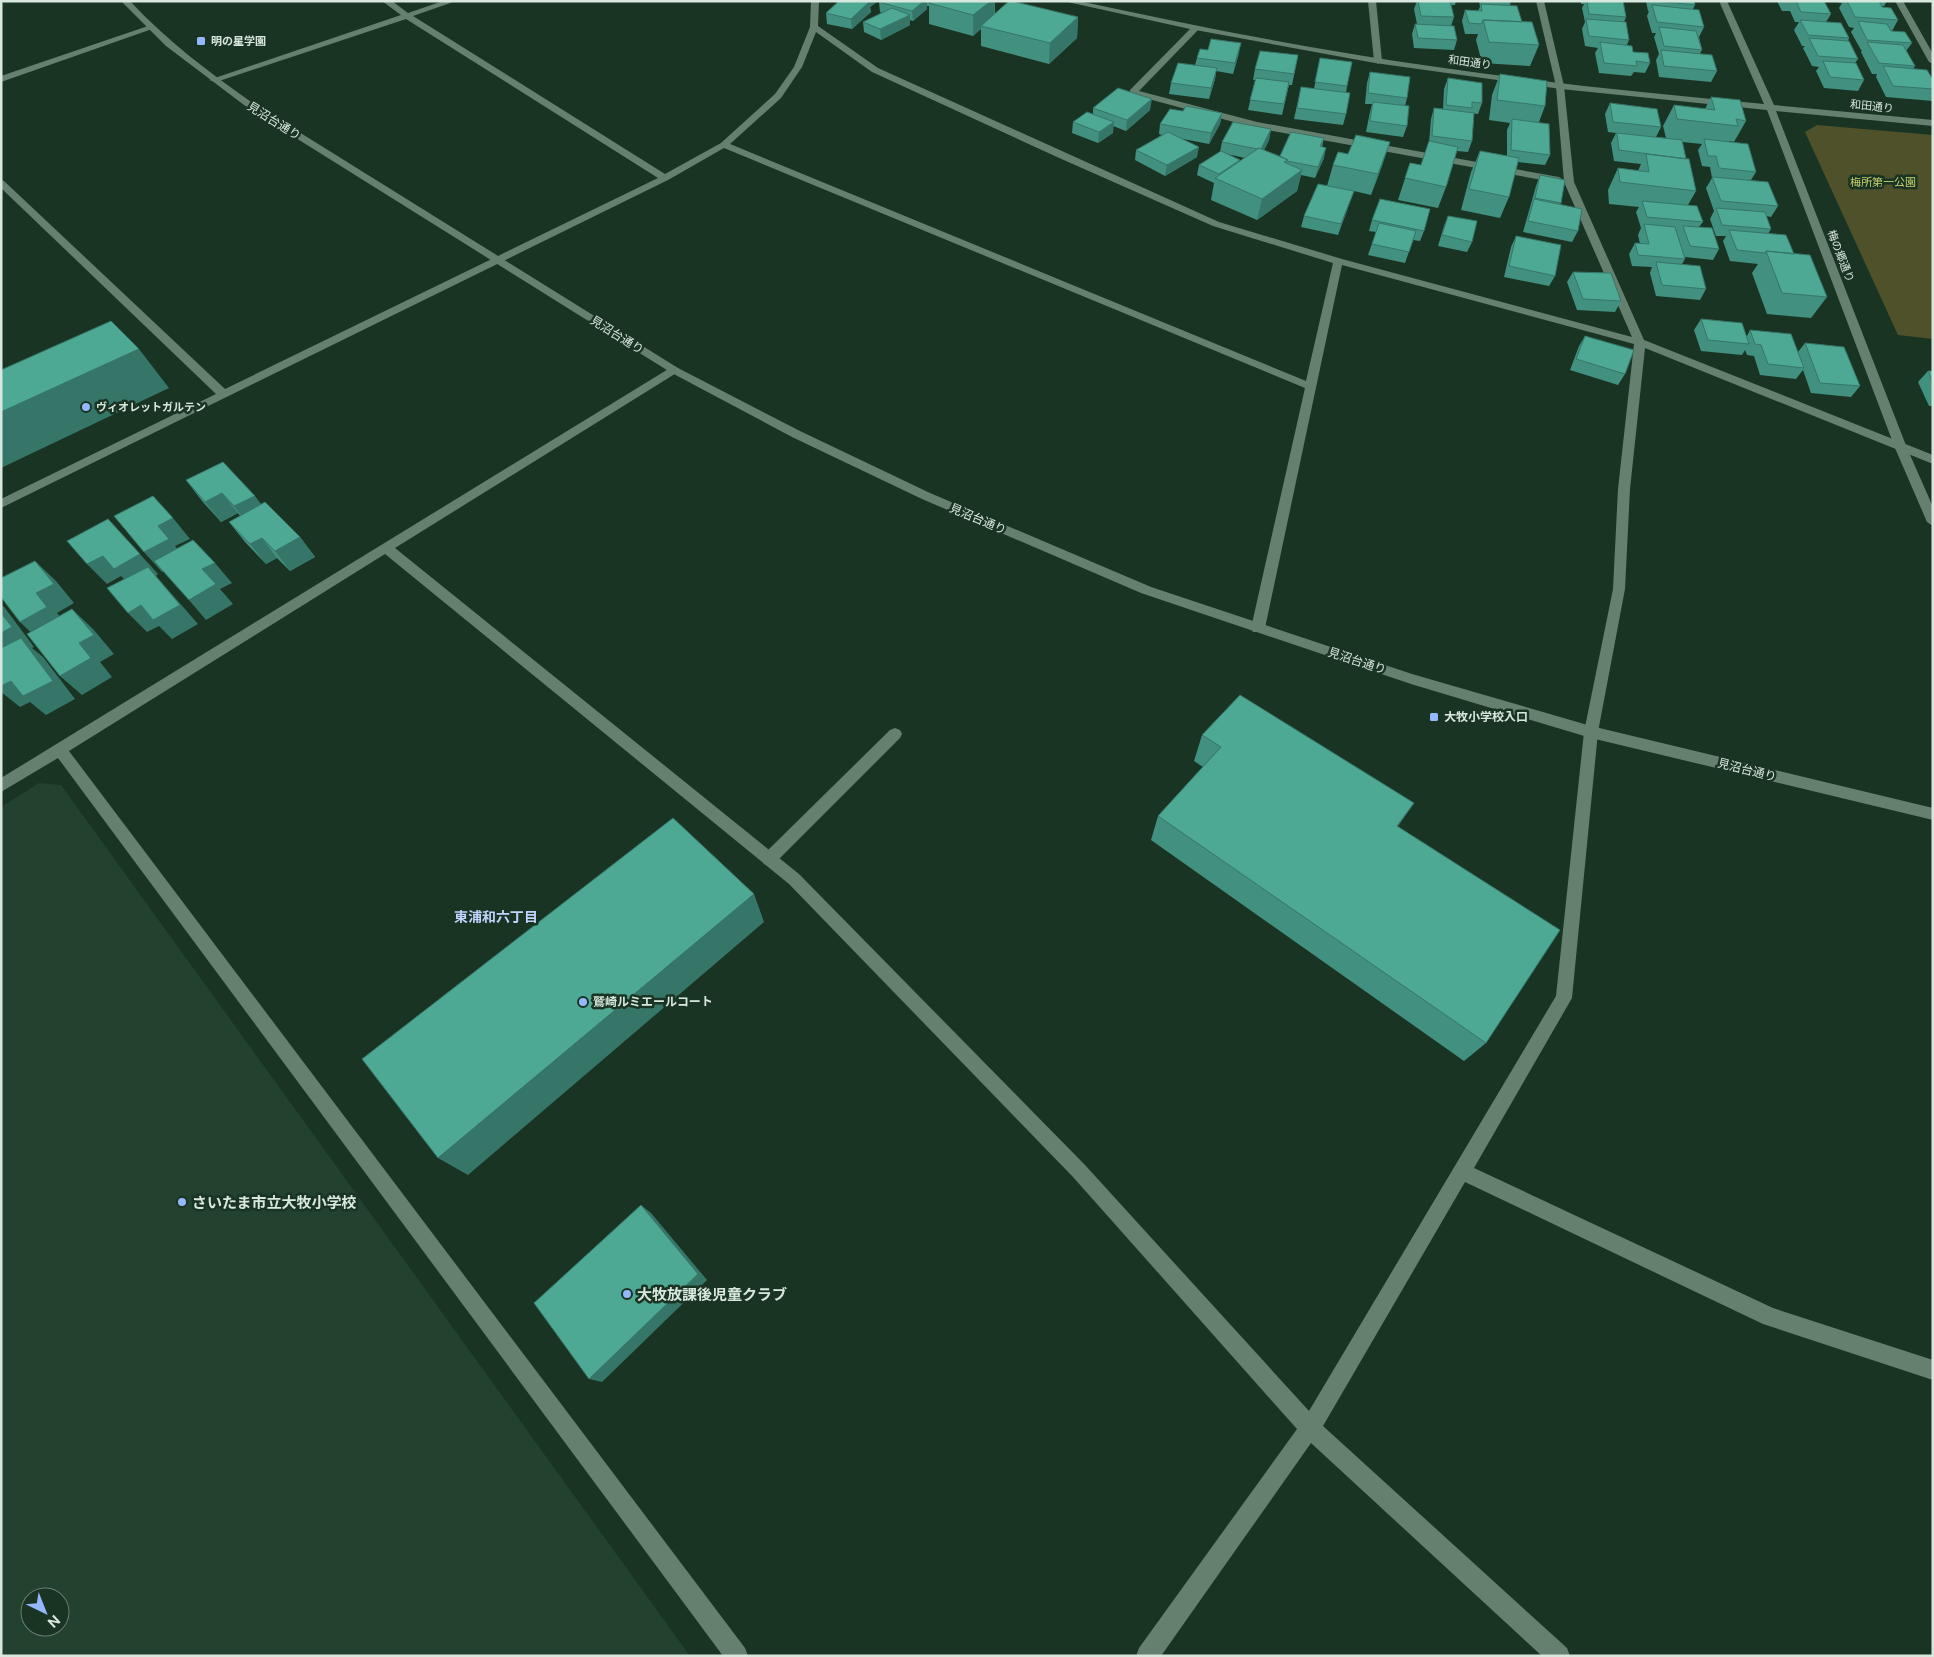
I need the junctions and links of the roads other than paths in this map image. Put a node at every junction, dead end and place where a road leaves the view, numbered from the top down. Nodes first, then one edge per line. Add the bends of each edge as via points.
1 (125, 1) edge
2 (386, 1) edge
3 (452, 1) edge
4 (815, 1) edge
5 (1067, 1) edge
6 (1372, 1) edge
7 (1540, 1) edge
8 (1723, 1) edge
9 (1899, 1) edge
10 (407, 16) junction
11 (814, 27) junction
12 (151, 28) junction
13 (1195, 29) junction
14 (1378, 61) junction
15 (1933, 62) edge
16 (1, 79) edge
17 (213, 80) junction
18 (1560, 86) junction
19 (1770, 107) junction
20 (1933, 123) edge
21 (724, 144) junction
22 (665, 178) junction
23 (1569, 182) junction
24 (1, 184) edge
25 (497, 260) junction
26 (1338, 261) junction
27 (1640, 342) junction
28 (674, 370) junction
29 (1310, 386) junction
30 (223, 394) junction
31 (1901, 448) junction
32 (1933, 460) edge
33 (1, 504) edge
34 (1933, 522) edge
35 (386, 548) junction
36 (1258, 628) junction
37 (1591, 732) junction
38 (895, 734) dead end
39 (60, 750) junction
40 (1, 786) edge
41 (1933, 814) edge
42 (769, 859) junction
43 (1462, 1171) junction
44 (1933, 1370) edge
45 (1310, 1428) junction
46 (737, 1656) edge
47 (1147, 1656) edge
48 (1559, 1656) edge

1 - 12 street, 見沼台通り
2 - 10 street
3 - 10 street
4 - 11 street
5 - 13 street, 和田通り
6 - 14 street
7 - 18 street
8 - 19 street, 梅の郷通り
9 - 15 street
10 - 17 street
10 - 22 street
11 - 21 street via 798,67 778,96
11 - 26 street via 875,70 1060,156 1216,224
12 - 16 street
12 - 17 street, 見沼台通り
13 - 14 street, 和田通り
13 - 23 street via 1133,92 1256,125
14 - 18 street, 和田通り
17 - 25 street, 見沼台通り
18 - 19 street, 和田通り
18 - 23 street
19 - 20 street, 和田通り
19 - 31 street, 梅の郷通り
21 - 22 street
21 - 29 street
22 - 25 street
23 - 27 street
24 - 30 street
25 - 28 street, 見沼台通り
25 - 30 street
26 - 27 street
26 - 29 street
27 - 31 street
27 - 37 street via 1624,490 1619,589
28 - 35 street
28 - 36 street, 見沼台通り via 796,434 926,496 1146,590
29 - 36 street
30 - 33 street
31 - 32 street
31 - 34 street, 梅の郷通り
35 - 39 street
35 - 42 street
36 - 37 street, 見沼台通り via 1411,679
37 - 41 street, 見沼台通り
37 - 43 street via 1564,998
38 - 42 street
39 - 40 street
39 - 46 street
42 - 45 street via 794,879 1078,1171
43 - 44 street via 1770,1317
43 - 45 street
45 - 47 street
45 - 48 street

